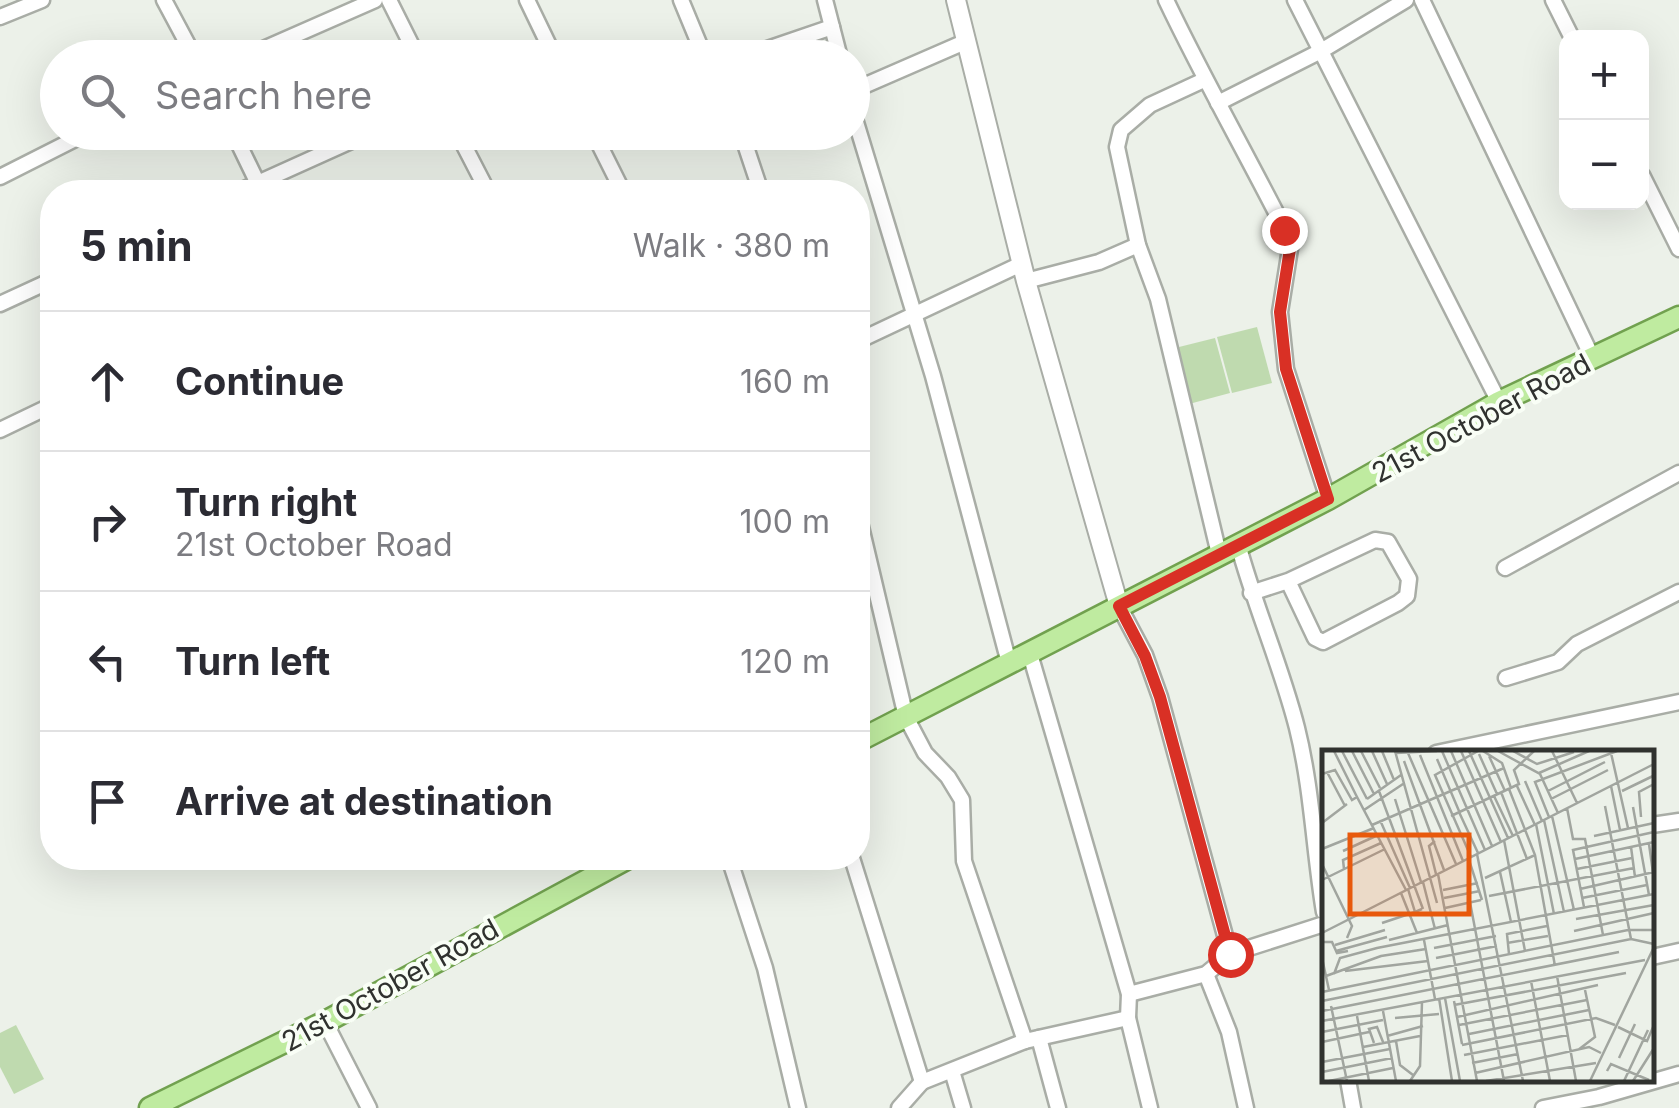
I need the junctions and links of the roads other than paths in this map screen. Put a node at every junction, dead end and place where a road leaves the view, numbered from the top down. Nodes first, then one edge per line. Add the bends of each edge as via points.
1 (42, 0) edge
2 (164, 0) edge
3 (376, 0) edge
4 (389, 0) edge
5 (527, 0) edge
6 (680, 0) edge
7 (825, 0) edge
8 (956, 0) edge
9 (1166, 0) edge
10 (1296, 0) edge
11 (1406, 0) edge
12 (1422, 0) edge
13 (1553, 0) edge
14 (14, 6) edge
15 (0, 18) edge
16 (832, 27) junction
17 (1568, 30) edge
18 (185, 40) edge
19 (284, 40) edge
20 (409, 40) edge
21 (546, 40) edge
22 (697, 40) edge
23 (794, 40) edge
24 (835, 40) edge
25 (968, 41) junction
26 (1321, 52) junction
27 (1204, 80) junction
28 (870, 83) edge
29 (1218, 103) junction
30 (53, 150) edge
31 (241, 150) edge
32 (335, 150) edge
33 (466, 150) edge
34 (602, 150) edge
35 (747, 150) edge
36 (865, 150) edge
37 (0, 177) edge
38 (256, 180) edge
39 (276, 180) edge
40 (482, 180) edge
41 (616, 180) edge
42 (757, 180) edge
43 (1649, 189) edge
44 (1138, 245) junction
45 (1679, 248) edge
46 (1023, 272) junction
47 (40, 286) edge
48 (0, 304) edge
49 (914, 312) junction
50 (1676, 325) edge
51 (870, 334) edge
52 (1593, 359) junction
53 (1499, 402) junction
54 (40, 411) edge
55 (0, 430) edge
56 (1679, 472) edge
57 (1328, 499) junction
58 (1228, 549) junction
59 (870, 565) edge
60 (1505, 568) dead end
61 (1288, 580) junction
62 (1679, 592) edge
63 (1251, 593) junction
64 (1119, 606) junction
65 (1030, 654) junction
66 (1008, 663) junction
67 (1506, 678) dead end
68 (1679, 702) edge
69 (906, 717) junction
70 (870, 735) edge
71 (1450, 750) edge
72 (1322, 775) edge
73 (1306, 778) junction
74 (1679, 820) edge
75 (1654, 826) edge
76 (606, 870) edge
77 (733, 870) edge
78 (856, 870) edge
79 (1322, 887) edge
80 (1322, 925) edge
81 (1679, 951) edge
82 (1230, 954) junction
83 (1654, 957) edge
84 (1206, 974) junction
85 (1128, 994) junction
86 (1128, 1018) junction
87 (325, 1022) junction
88 (1032, 1040) junction
89 (952, 1071) junction
90 (1679, 1074) edge
91 (1654, 1081) edge
92 (922, 1082) junction
93 (1349, 1083) edge
94 (1647, 1083) edge
95 (150, 1108) edge
96 (369, 1108) edge
97 (798, 1108) edge
98 (900, 1108) edge
99 (962, 1108) edge
100 (1058, 1108) edge
101 (1150, 1108) edge
102 (1246, 1108) edge
103 (1353, 1108) edge
104 (1543, 1108) edge

1 - 14 street
2 - 18 street
3 - 19 street
4 - 20 street
5 - 21 street
6 - 22 street
7 - 16 street
8 - 25 street
9 - 27 street
10 - 26 street
11 - 26 street
12 - 52 street
13 - 17 street
14 - 15 street
16 - 23 street
16 - 24 street
25 - 28 street
25 - 46 street
26 - 29 street
26 - 53 street
27 - 29 street
27 - 44 street via 1150,105 1121,130 1117,147
29 - 57 street via 1290,249 1280,312 1286,369
30 - 37 street
31 - 38 street
32 - 39 street
33 - 40 street
34 - 41 street
35 - 42 street
36 - 49 street
43 - 45 street
44 - 46 street via 1099,262
44 - 58 street
46 - 49 street
46 - 64 street
47 - 48 street
49 - 51 street
49 - 66 street
50 - 52 main road, 21st October Road
52 - 53 main road, 21st October Road
53 - 57 main road, 21st October Road
54 - 55 street
56 - 60 street
57 - 58 main road, 21st October Road
58 - 63 street
58 - 64 main road, 21st October Road
59 - 69 street
61 - 61 street via 1374,540 1388,542 1409,579 1407,596 1398,603 1323,642 1315,638
61 - 63 street
62 - 67 street via 1578,644 1558,662
63 - 73 street via 1282,673
64 - 65 main road, 21st October Road
64 - 82 street via 1160,697
65 - 66 main road, 21st October Road
65 - 85 street
66 - 69 main road, 21st October Road
68 - 71 street
69 - 70 main road, 21st October Road
69 - 88 street via 962,800 964,861
72 - 73 street
73 - 79 street
74 - 75 street
76 - 87 main road, 21st October Road
77 - 97 street
78 - 92 street
80 - 82 street
81 - 83 street
82 - 84 street
84 - 85 street
84 - 102 street via 1229,1032
85 - 86 street
86 - 88 street
86 - 101 street
87 - 95 main road, 21st October Road
87 - 96 street
88 - 89 street
88 - 100 street
89 - 92 street
89 - 99 street
90 - 91 street
92 - 98 street
93 - 103 street
94 - 104 street

